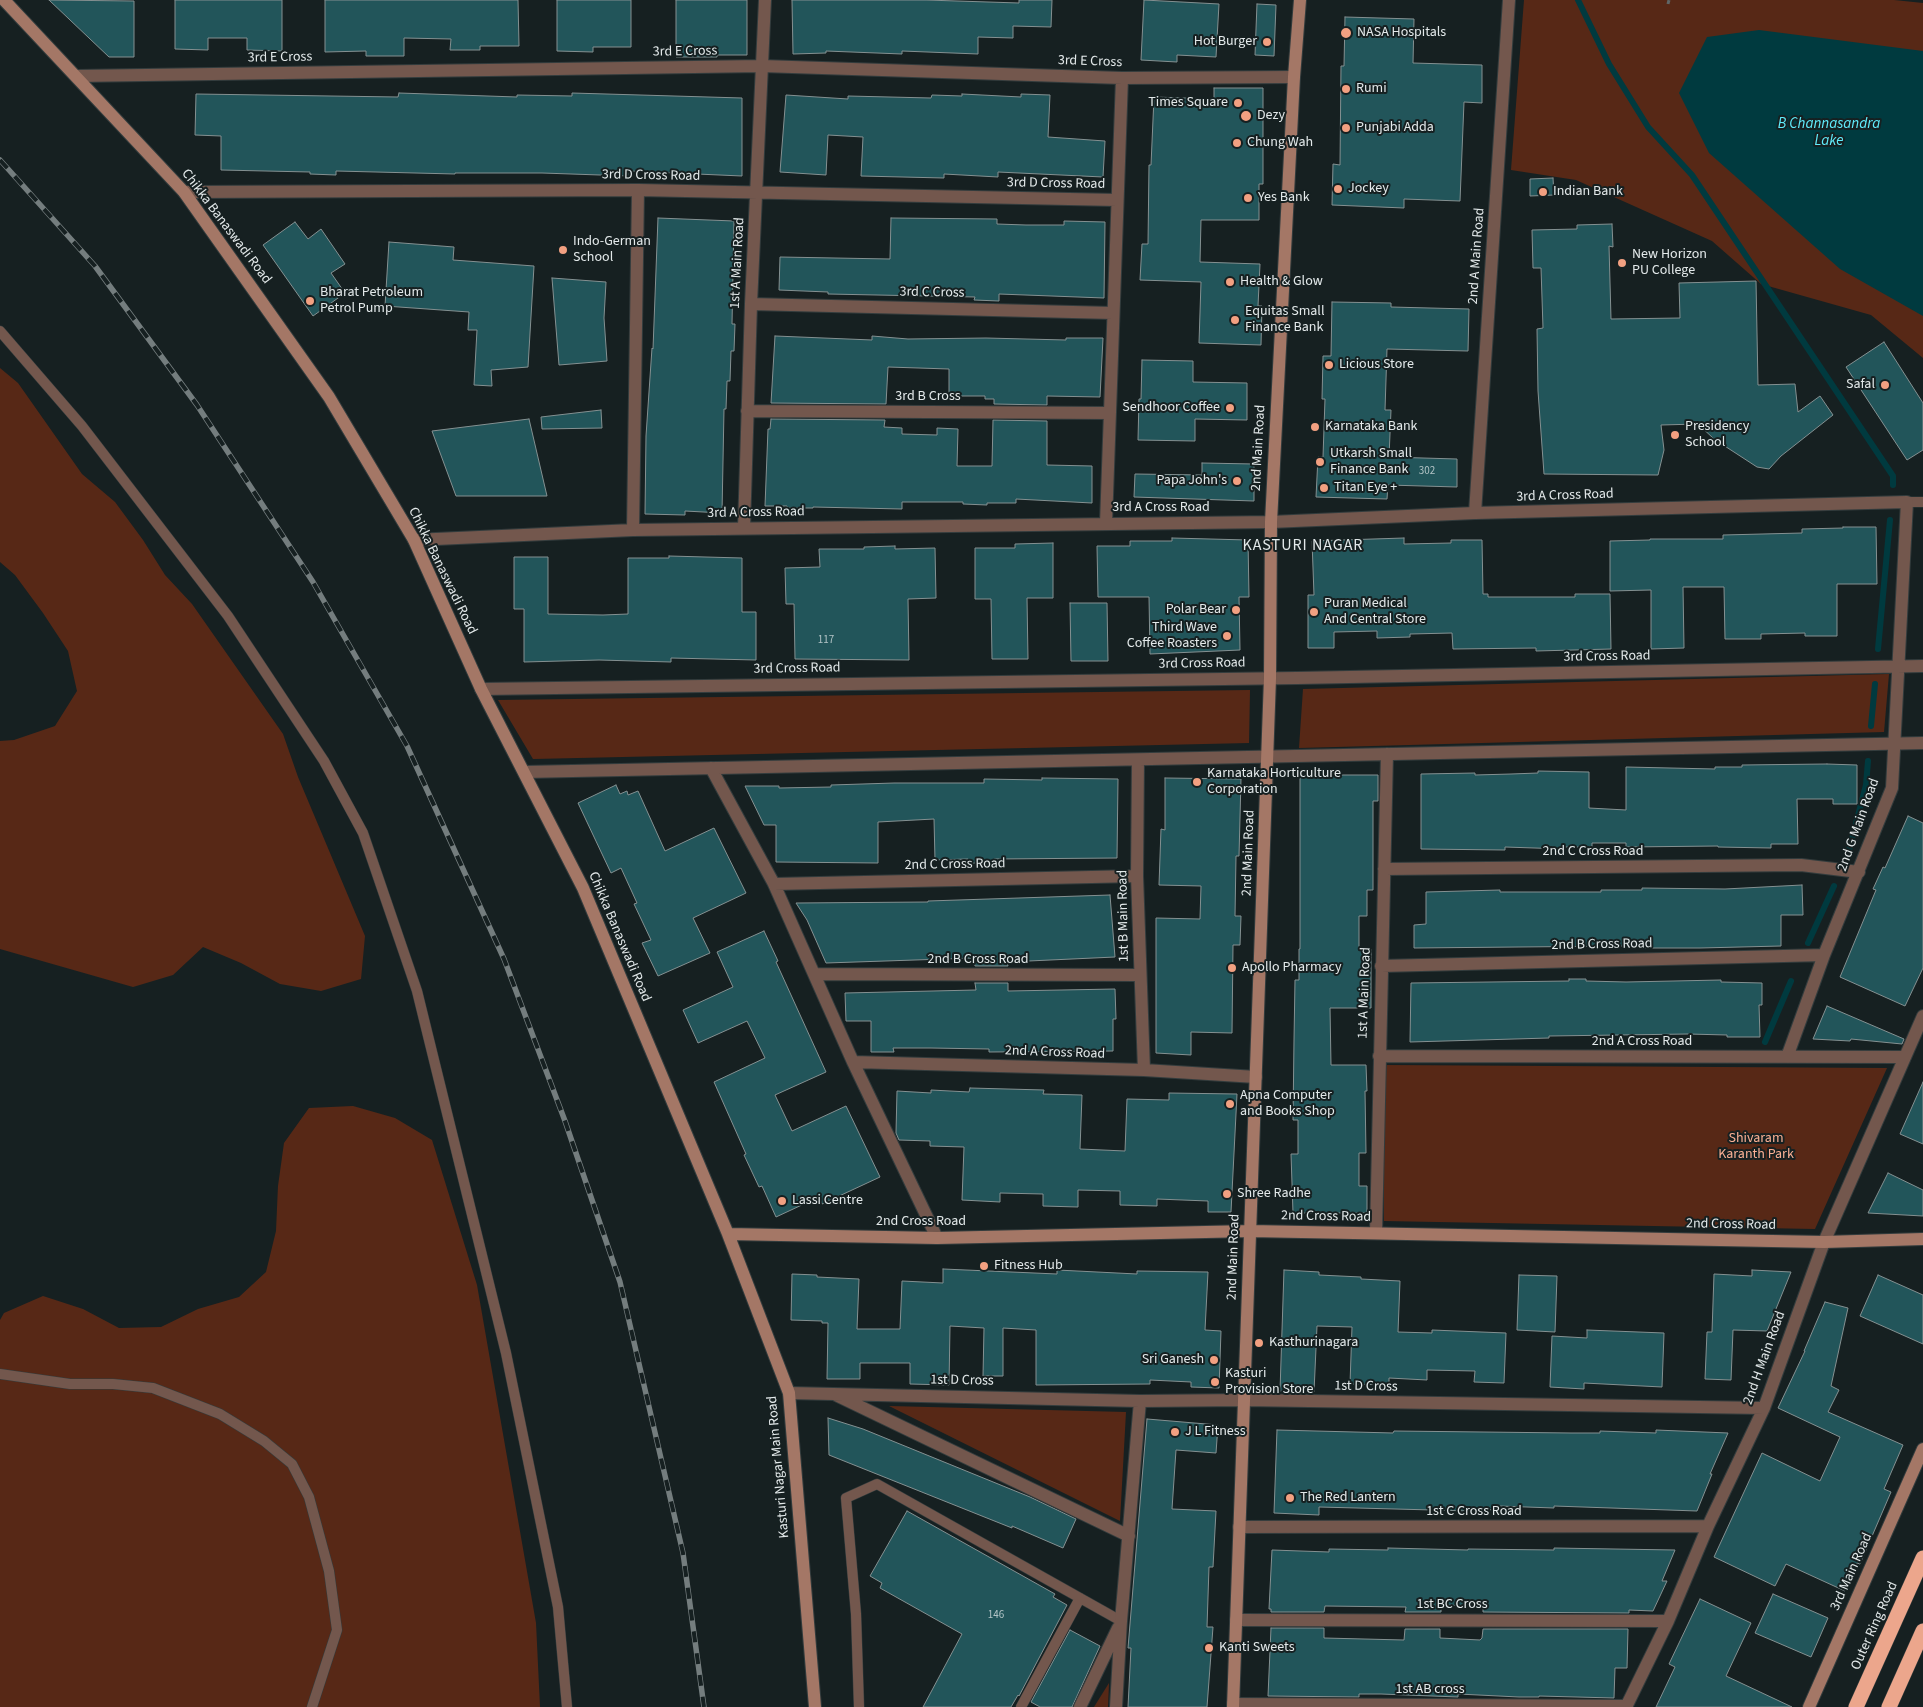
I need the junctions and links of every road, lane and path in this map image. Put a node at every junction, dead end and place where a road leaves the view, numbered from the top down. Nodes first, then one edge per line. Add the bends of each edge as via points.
1 (4, 0) edge
2 (765, 0) edge
3 (1300, 0) edge
4 (1509, 0) edge
5 (762, 66) junction
6 (76, 76) junction
7 (1294, 77) junction
8 (1122, 78) junction
9 (638, 190) junction
10 (184, 192) junction
11 (756, 193) junction
12 (1117, 200) junction
13 (751, 304) junction
14 (1113, 313) junction
15 (0, 331) edge
16 (747, 411) junction
17 (1110, 413) junction
18 (1907, 502) junction
19 (1923, 502) edge
20 (1475, 513) junction
21 (1271, 522) junction
22 (1106, 523) junction
23 (744, 528) junction
24 (633, 530) junction
25 (414, 540) junction
26 (1899, 666) junction
27 (1923, 666) edge
28 (1270, 678) junction
29 (482, 689) junction
30 (1894, 743) junction
31 (1923, 743) edge
32 (1387, 754) junction
33 (1267, 757) junction
34 (1138, 760) junction
35 (711, 768) junction
36 (524, 772) junction
37 (1384, 869) junction
38 (1859, 872) junction
39 (1137, 876) junction
40 (774, 884) junction
41 (1824, 955) junction
42 (1381, 966) junction
43 (815, 974) junction
44 (1140, 975) junction
45 (1923, 1016) edge
46 (1379, 1056) junction
47 (1787, 1057) junction
48 (1905, 1057) junction
49 (853, 1062) junction
50 (1144, 1070) junction
51 (1256, 1077) junction
52 (1250, 1231) junction
53 (1376, 1232) junction
54 (728, 1234) junction
55 (936, 1238) junction
56 (1923, 1239) edge
57 (1824, 1242) junction
58 (0, 1374) edge
59 (789, 1393) junction
60 (832, 1393) junction
61 (1244, 1400) junction
62 (1140, 1401) junction
63 (1764, 1408) junction
64 (1923, 1450) edge
65 (1708, 1526) junction
66 (1239, 1528) junction
67 (1129, 1536) junction
68 (1923, 1558) edge
69 (1080, 1598) junction
70 (1236, 1620) junction
71 (1121, 1621) junction
72 (1668, 1621) junction
73 (1923, 1632) edge
74 (1233, 1706) edge
75 (312, 1707) edge
76 (567, 1707) edge
77 (815, 1707) edge
78 (859, 1707) edge
79 (1021, 1707) edge
80 (1080, 1707) edge
81 (1116, 1707) edge
82 (1626, 1707) edge
83 (1809, 1707) edge
84 (1856, 1707) edge
85 (1889, 1707) edge

1 - 6 main road, Chikka Banaswadi Road
2 - 5 street, 1st A Main Road
3 - 7 main road, 2nd Main Road
4 - 20 street, 2nd A Main Road
5 - 6 street, 3rd E Cross
5 - 8 street, 3rd E Cross
5 - 11 street, 1st A Main Road
6 - 10 main road, Chikka Banaswadi Road
7 - 8 street, 3rd E Cross
7 - 21 main road, 2nd Main Road
8 - 12 street
9 - 10 street, 3rd D Cross Road
9 - 11 street, 3rd D Cross Road
9 - 24 street
10 - 25 main road, Chikka Banaswadi Road via 330,397
11 - 12 street, 3rd D Cross Road
11 - 13 street, 1st A Main Road
12 - 14 street
13 - 14 street, 3rd C Cross
13 - 16 street, 1st A Main Road
14 - 17 street
15 - 76 lane via 82,426 228,616 324,761 363,833 417,991 506,1353 558,1607
16 - 17 street, 3rd B Cross
16 - 23 street, 1st A Main Road
17 - 22 street
18 - 19 lane
18 - 20 street, 3rd A Cross Road
18 - 26 street, 2nd G Main Road
20 - 21 street, 3rd A Cross Road
21 - 22 street, 3rd A Cross Road
21 - 28 main road, 2nd Main Road
22 - 23 street, 3rd A Cross Road
23 - 24 street, 3rd A Cross Road
24 - 25 street, 3rd A Cross Road
25 - 29 main road, Chikka Banaswadi Road
26 - 27 street, 3rd Cross Road
26 - 28 street, 3rd Cross Road
26 - 30 street, 2nd G Main Road
28 - 29 street, 3rd Cross Road
28 - 33 main road, 2nd Main Road
29 - 36 main road, Chikka Banaswadi Road
30 - 31 street
30 - 32 street
30 - 38 street, 2nd G Main Road via 1892,788
32 - 33 street
32 - 37 street, 1st A Main Road
33 - 34 street
33 - 51 main road, 2nd Main Road
34 - 35 street
34 - 39 street, 1st B Main Road
35 - 36 street
35 - 40 street
36 - 54 main road, Chikka Banaswadi Road via 582,888
37 - 38 street, 2nd C Cross Road via 1802,865
37 - 42 street, 1st A Main Road
38 - 41 street, 2nd G Main Road
39 - 40 street, 2nd C Cross Road
39 - 44 street, 1st B Main Road
40 - 43 street
41 - 42 street, 2nd B Cross Road
41 - 47 street, 2nd G Main Road
42 - 46 street, 1st A Main Road
43 - 44 street, 2nd B Cross Road
43 - 49 street
44 - 50 street, 1st B Main Road
45 - 48 street, 2nd H Main Road
46 - 47 street, 2nd A Cross Road
46 - 53 street, 1st A Main Road
47 - 48 street, 2nd A Cross Road
48 - 57 street, 2nd H Main Road
49 - 50 street, 2nd A Cross Road
49 - 55 street
50 - 51 street, 2nd A Cross Road
51 - 52 main road, 2nd Main Road
52 - 53 main road, 2nd Cross Road
52 - 55 main road, 2nd Cross Road
52 - 61 main road, 2nd Main Road
53 - 57 main road, 2nd Cross Road
54 - 55 main road, 2nd Cross Road
54 - 59 main road, Kasturi Nagar Main Road
56 - 57 main road, 2nd Cross Road
57 - 63 street, 2nd H Main Road
58 - 75 lane via 70,1384 153,1388 220,1414 264,1441 292,1464 312,1506 329,1571 337,1630
59 - 60 street, 1st D Cross
59 - 77 main road, Kasturi Nagar Main Road
60 - 62 street, 1st D Cross
60 - 67 street
61 - 62 street, 1st D Cross
61 - 63 street, 1st D Cross
61 - 66 main road, 2nd Main Road
62 - 67 street
63 - 65 street, 2nd H Main Road
64 - 83 main road, 3rd Main Road
65 - 66 street, 1st C Cross Road
65 - 72 street, 2nd H Main Road
66 - 70 main road, 2nd Main Road
67 - 71 street
68 - 84 highway, Outer Ring Road
69 - 71 lane
69 - 78 lane via 876,1484 846,1498 856,1614
69 - 79 lane
70 - 72 street, 1st BC Cross
70 - 74 main road, 2nd Main Road
71 - 80 street
71 - 81 street
72 - 82 street, 2nd H Main Road
73 - 85 highway
74 - 82 street, 1st AB cross

